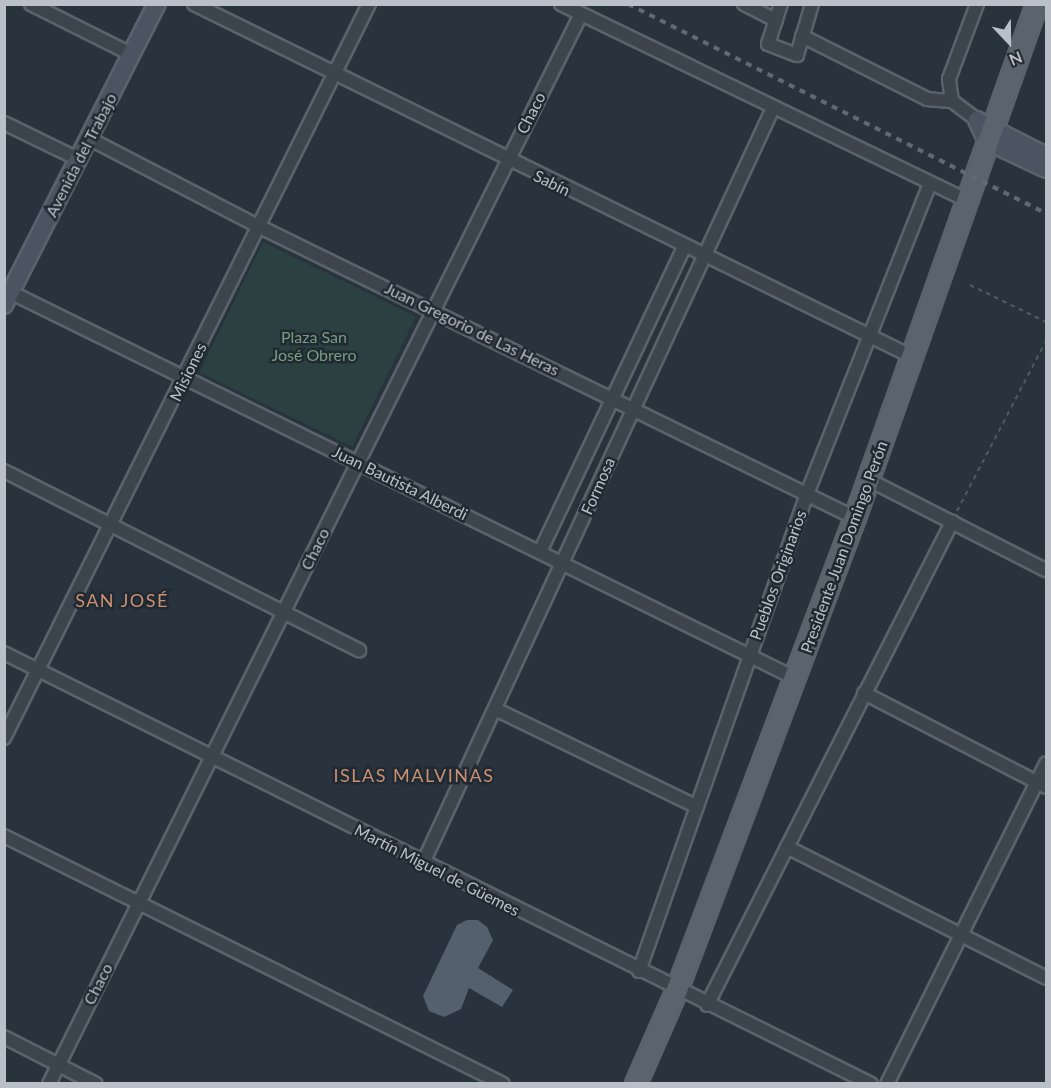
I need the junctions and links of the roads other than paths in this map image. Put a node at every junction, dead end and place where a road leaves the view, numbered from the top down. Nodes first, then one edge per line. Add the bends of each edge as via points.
1 (31, 4) edge
2 (157, 4) edge
3 (194, 4) edge
4 (369, 4) edge
5 (561, 4) edge
6 (744, 4) edge
7 (781, 4) edge
8 (812, 4) edge
9 (977, 4) edge
10 (1037, 4) edge
11 (581, 14) junction
12 (776, 20) junction
13 (802, 36) junction
14 (131, 54) junction
15 (335, 73) junction
16 (952, 101) junction
17 (773, 108) junction
18 (4, 123) edge
19 (985, 130) junction
20 (90, 140) junction
21 (1047, 156) edge
22 (78, 159) junction
23 (507, 161) junction
24 (1047, 169) edge
25 (930, 183) junction
26 (967, 200) junction
27 (258, 226) junction
28 (684, 247) junction
29 (702, 256) junction
30 (7, 296) edge
31 (434, 310) junction
32 (871, 337) junction
33 (913, 357) junction
34 (186, 378) junction
35 (613, 397) junction
36 (633, 407) junction
37 (358, 463) junction
38 (4, 471) edge
39 (869, 480) junction
40 (807, 494) junction
41 (855, 518) junction
42 (952, 522) junction
43 (109, 525) junction
44 (540, 552) junction
45 (563, 564) junction
46 (1047, 570) edge
47 (284, 613) junction
48 (359, 650) dead end
49 (4, 653) edge
50 (748, 655) junction
51 (38, 670) junction
52 (795, 678) junction
53 (864, 693) junction
54 (495, 709) junction
55 (4, 738) edge
56 (210, 757) junction
57 (1047, 764) edge
58 (1042, 785) edge
59 (696, 806) junction
60 (4, 836) edge
61 (787, 847) junction
62 (423, 863) junction
63 (139, 902) junction
64 (960, 935) junction
65 (639, 971) junction
66 (1047, 978) edge
67 (677, 990) junction
68 (707, 1005) junction
69 (4, 1037) edge
70 (58, 1065) junction
71 (49, 1083) edge
72 (96, 1083) edge
73 (503, 1083) edge
74 (636, 1083) edge
75 (871, 1083) edge
76 (887, 1083) edge

1 - 14 street
2 - 14 main road, Avenida del Trabajo
3 - 15 street, Sabín
4 - 15 street, Misiones
5 - 11 street
6 - 12 street
7 - 12 street
8 - 13 street
9 - 16 street via 949,79
10 - 19 main road, Presidente Juan Domingo Perón
11 - 17 street
11 - 23 street, Chaco
12 - 13 street via 768,44 797,55
13 - 16 street via 927,99
14 - 20 main road, Avenida del Trabajo
15 - 23 street, Sabín
15 - 27 street, Misiones
16 - 19 street
17 - 25 street
17 - 29 street, Formosa
18 - 22 street
19 - 21 main road
19 - 24 main road
19 - 26 main road, Presidente Juan Domingo Perón
20 - 22 main road, Avenida del Trabajo
20 - 27 street, Juan Gregorio de Las Heras
22 - 30 main road, Avenida del Trabajo
23 - 28 street, Sabín
23 - 31 street, Chaco
25 - 26 street
25 - 32 street, Pueblos Originarios
26 - 33 main road, Presidente Juan Domingo Perón
27 - 31 street, Juan Gregorio de Las Heras
27 - 34 street, Misiones
28 - 29 street, Sabín
28 - 35 street, Formosa
29 - 32 street, Sabín
29 - 36 street, Formosa
30 - 34 street, Juan Bautista Alberdi
31 - 35 street, Juan Gregorio de Las Heras
31 - 37 street, Chaco
32 - 33 street, Sabín
32 - 40 street, Pueblos Originarios
33 - 39 main road, Presidente Juan Domingo Perón
34 - 37 street, Juan Bautista Alberdi
34 - 43 street, Misiones
35 - 36 street, Juan Gregorio de Las Heras
35 - 44 street, Formosa
36 - 40 street, Juan Gregorio de Las Heras
36 - 45 street, Formosa
37 - 44 street, Juan Bautista Alberdi
37 - 47 street, Chaco
38 - 43 street
39 - 41 main road, Presidente Juan Domingo Perón
39 - 42 street
40 - 41 street, Juan Gregorio de Las Heras
40 - 50 street, Pueblos Originarios
41 - 52 main road, Presidente Juan Domingo Perón
42 - 46 street
42 - 53 street
43 - 47 street
43 - 51 street, Misiones
44 - 45 street, Juan Bautista Alberdi
45 - 50 street, Juan Bautista Alberdi
45 - 54 street, Formosa
47 - 48 street
47 - 56 street, Chaco
49 - 51 street, Martín Miguel de Güemes
50 - 52 street, Juan Bautista Alberdi
50 - 59 street, Pueblos Originarios
51 - 55 street, Misiones
51 - 56 street, Martín Miguel de Güemes
52 - 67 main road, Presidente Juan Domingo Perón
53 - 58 street
53 - 61 street
54 - 59 street
54 - 62 street, Formosa
56 - 62 street, Martín Miguel de Güemes
56 - 63 street, Chaco
57 - 58 street
58 - 64 street
59 - 65 street, Pueblos Originarios
60 - 63 street
61 - 64 street
61 - 68 street
62 - 65 street, Martín Miguel de Güemes
63 - 70 street, Chaco
63 - 73 street
64 - 66 street
64 - 76 street
65 - 67 street, Martín Miguel de Güemes
67 - 68 street, Martín Miguel de Güemes
67 - 74 main road, Presidente Juan Domingo Perón
68 - 75 street, Martín Miguel de Güemes
69 - 70 street
70 - 71 street, Chaco
70 - 72 street

